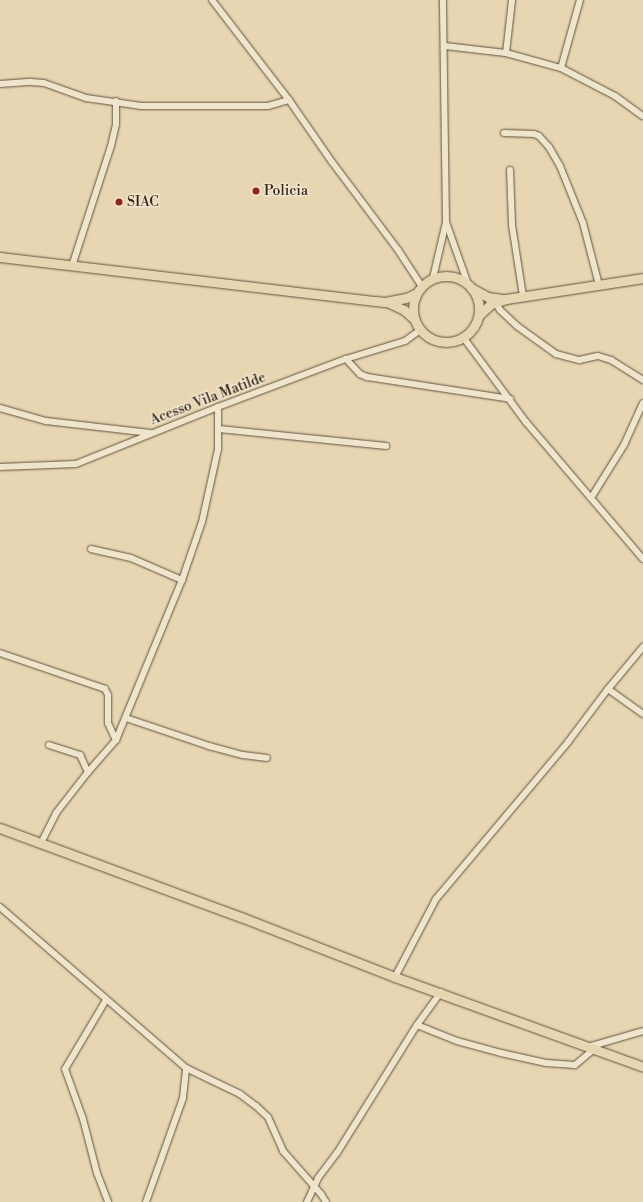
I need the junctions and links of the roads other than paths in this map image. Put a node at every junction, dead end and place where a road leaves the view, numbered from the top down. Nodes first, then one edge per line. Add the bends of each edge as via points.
1 (212, 0) edge
2 (443, 0) edge
3 (512, 0) edge
4 (580, 0) edge
5 (445, 46) junction
6 (506, 53) junction
7 (561, 68) junction
8 (0, 84) edge
9 (289, 100) junction
10 (116, 101) junction
11 (643, 116) edge
12 (504, 133) dead end
13 (510, 170) dead end
14 (446, 222) junction
15 (0, 257) edge
16 (72, 266) junction
17 (433, 278) junction
18 (643, 278) edge
19 (599, 285) junction
20 (421, 286) junction
21 (470, 286) junction
22 (415, 294) junction
23 (523, 296) junction
24 (506, 299) junction
25 (386, 302) junction
26 (495, 302) junction
27 (479, 315) junction
28 (413, 318) junction
29 (420, 330) junction
30 (463, 337) junction
31 (346, 359) junction
32 (643, 380) edge
33 (510, 399) junction
34 (643, 403) edge
35 (218, 407) junction
36 (0, 408) edge
37 (219, 429) junction
38 (151, 433) junction
39 (386, 446) dead end
40 (0, 467) edge
41 (591, 498) junction
42 (91, 549) dead end
43 (643, 559) edge
44 (182, 580) junction
45 (643, 647) edge
46 (0, 653) edge
47 (608, 689) junction
48 (643, 714) edge
49 (126, 718) junction
50 (116, 740) junction
51 (49, 745) dead end
52 (267, 758) dead end
53 (88, 772) junction
54 (0, 828) edge
55 (41, 844) junction
56 (0, 907) edge
57 (395, 977) junction
58 (441, 992) junction
59 (106, 1000) junction
60 (417, 1025) junction
61 (643, 1031) edge
62 (591, 1048) junction
63 (643, 1067) edge
64 (186, 1068) junction
65 (313, 1186) junction
66 (108, 1202) edge
67 (146, 1202) edge
68 (307, 1202) edge
69 (326, 1202) edge

1 - 9 street
2 - 5 street
3 - 6 street
4 - 7 street
5 - 6 street
5 - 14 street
6 - 7 street
7 - 11 street via 615,96
8 - 10 street via 44,83 86,98
9 - 10 street via 268,106 141,106
9 - 20 street via 398,250
10 - 16 street via 116,124 111,146
12 - 19 street via 534,134 550,147 583,223
13 - 23 street via 512,226
14 - 17 street
14 - 21 street
15 - 16 main road
16 - 25 main road
17 - 20 main road
17 - 21 main road via 446,275 458,278
18 - 19 main road
19 - 23 main road
20 - 22 main road
21 - 24 main road via 488,297
21 - 27 main road via 476,294
22 - 25 main road
22 - 28 main road via 412,305
23 - 24 main road
24 - 26 main road
25 - 28 main road via 404,310
26 - 27 main road
26 - 32 street via 517,326 556,354 579,360 598,356 611,360
27 - 30 main road via 470,332
28 - 29 main road
29 - 30 main road via 439,342 452,342
29 - 31 street, Acesso Vila Matilde via 405,341
30 - 33 street
31 - 33 street via 360,374 367,377
31 - 35 street, Acesso Vila Matilde
33 - 41 street via 526,422
34 - 41 street via 624,445
35 - 37 street
35 - 38 street, Acesso Vila Matilde
36 - 38 street via 46,421
37 - 39 street
37 - 44 street via 218,449 202,522
38 - 40 street, Acesso Vila Matilde via 76,464
41 - 43 street
42 - 44 street via 131,558
44 - 49 street
45 - 47 street
46 - 50 street via 105,689 108,695 108,724
47 - 48 street
47 - 57 street via 568,742 436,898
49 - 50 street
49 - 52 street via 216,748
50 - 53 street
51 - 53 street via 80,755
53 - 55 street via 56,813
54 - 55 main road
55 - 57 main road
56 - 59 street
57 - 58 main road
58 - 60 street
58 - 62 main road
59 - 64 street
59 - 66 street via 65,1069
60 - 62 street via 457,1041 553,1064 575,1065
60 - 65 street via 337,1153
61 - 62 street
62 - 63 main road
64 - 65 street via 240,1094 268,1117 282,1151
64 - 67 street via 183,1098
65 - 68 street
65 - 69 street

